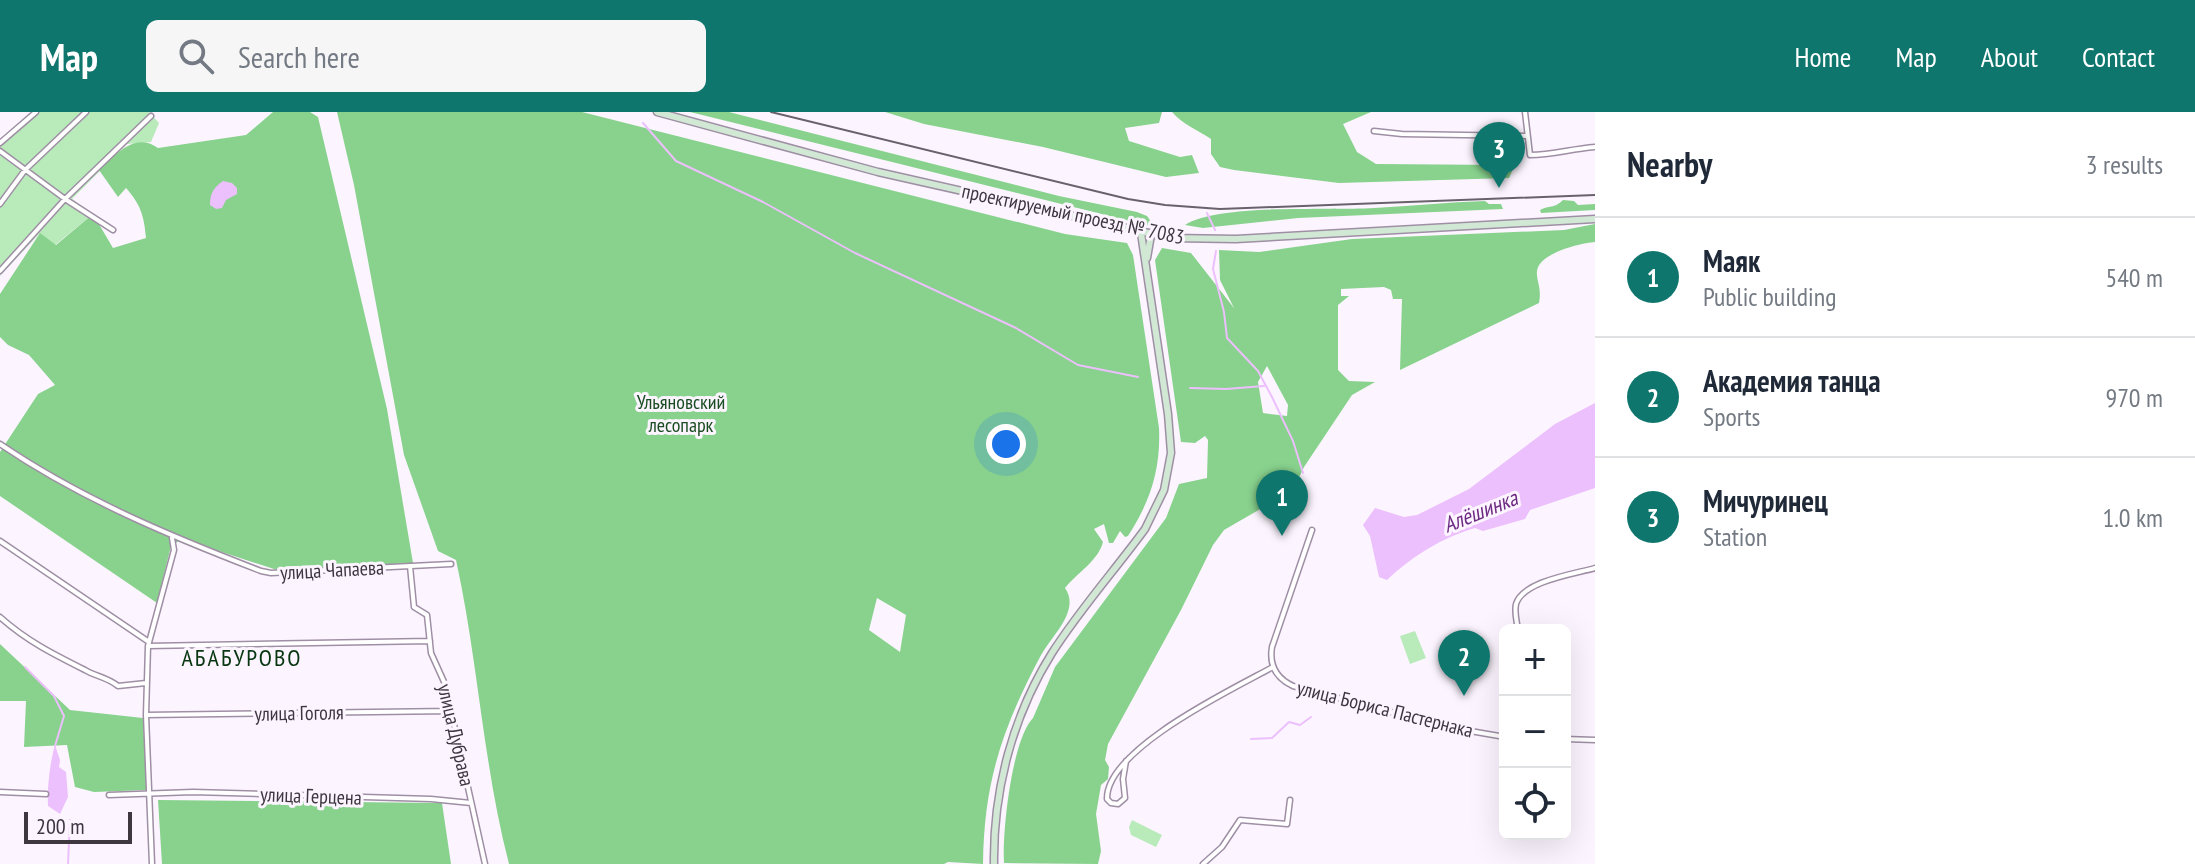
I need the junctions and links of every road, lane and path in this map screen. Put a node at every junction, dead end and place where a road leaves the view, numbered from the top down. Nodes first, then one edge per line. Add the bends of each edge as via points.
1 (36, 112) edge
2 (86, 112) edge
3 (657, 112) edge
4 (1525, 112) edge
5 (151, 116) dead end
6 (1374, 131) dead end
7 (1527, 136) junction
8 (0, 143) edge
9 (1595, 147) edge
10 (0, 151) edge
11 (25, 170) junction
12 (65, 199) junction
13 (0, 204) edge
14 (1595, 219) edge
15 (113, 230) dead end
16 (1141, 233) junction
17 (1151, 235) junction
18 (1146, 265) junction
19 (0, 271) edge
20 (1, 446) edge
21 (1312, 530) dead end
22 (172, 537) junction
23 (0, 541) edge
24 (451, 564) dead end
25 (410, 566) junction
26 (1595, 568) edge
27 (0, 617) edge
28 (1518, 624) edge
29 (430, 641) junction
30 (148, 644) junction
31 (1273, 667) junction
32 (146, 683) junction
33 (452, 711) junction
34 (146, 715) junction
35 (1499, 736) edge
36 (1571, 739) edge
37 (1595, 740) edge
38 (1126, 761) junction
39 (0, 792) edge
40 (150, 792) junction
41 (46, 794) dead end
42 (109, 795) dead end
43 (1290, 800) dead end
44 (471, 803) junction
45 (152, 864) edge
46 (485, 864) edge
47 (994, 864) edge
48 (1203, 864) edge

1 - 8 street
2 - 11 street
3 - 16 main road, проектируемый проезд № 7083 via 878,172
4 - 7 street
5 - 12 street
6 - 7 street
7 - 9 street via 1530,155
10 - 11 street
11 - 12 street
11 - 13 street
12 - 15 street
12 - 19 street
14 - 17 main road, проектируемый проезд № 7083 via 1213,240
16 - 17 main road, проектируемый проезд № 7083
16 - 18 main road
17 - 18 main road
18 - 47 main road via 1169,424 1168,477 1145,529 1051,655 1019,718 1003,774
20 - 22 street, улица Чапаева
21 - 31 street, улица Бориса Пастернака via 1272,647
22 - 25 street, улица Чапаева via 271,573
22 - 30 street via 174,550
23 - 30 street
24 - 25 street, улица Чапаева
25 - 29 street, улица Дубрава via 414,607 427,615
26 - 28 street via 1525,591 1516,606
27 - 32 street via 25,639 118,686
29 - 30 street
29 - 33 street, улица Дубрава
30 - 32 street
31 - 35 street, улица Бориса Пастернака via 1293,686
31 - 38 street via 1172,724
32 - 34 street
33 - 34 street, улица Гоголя
33 - 44 street, улица Дубрава
34 - 40 street
36 - 37 street
38 - 38 street via 1108,787 1111,803 1125,798
39 - 41 street
40 - 42 street, улица Герцена
40 - 44 street, улица Герцена
40 - 45 street
43 - 48 street via 1287,824 1240,820
44 - 46 street, улица Дубрава

